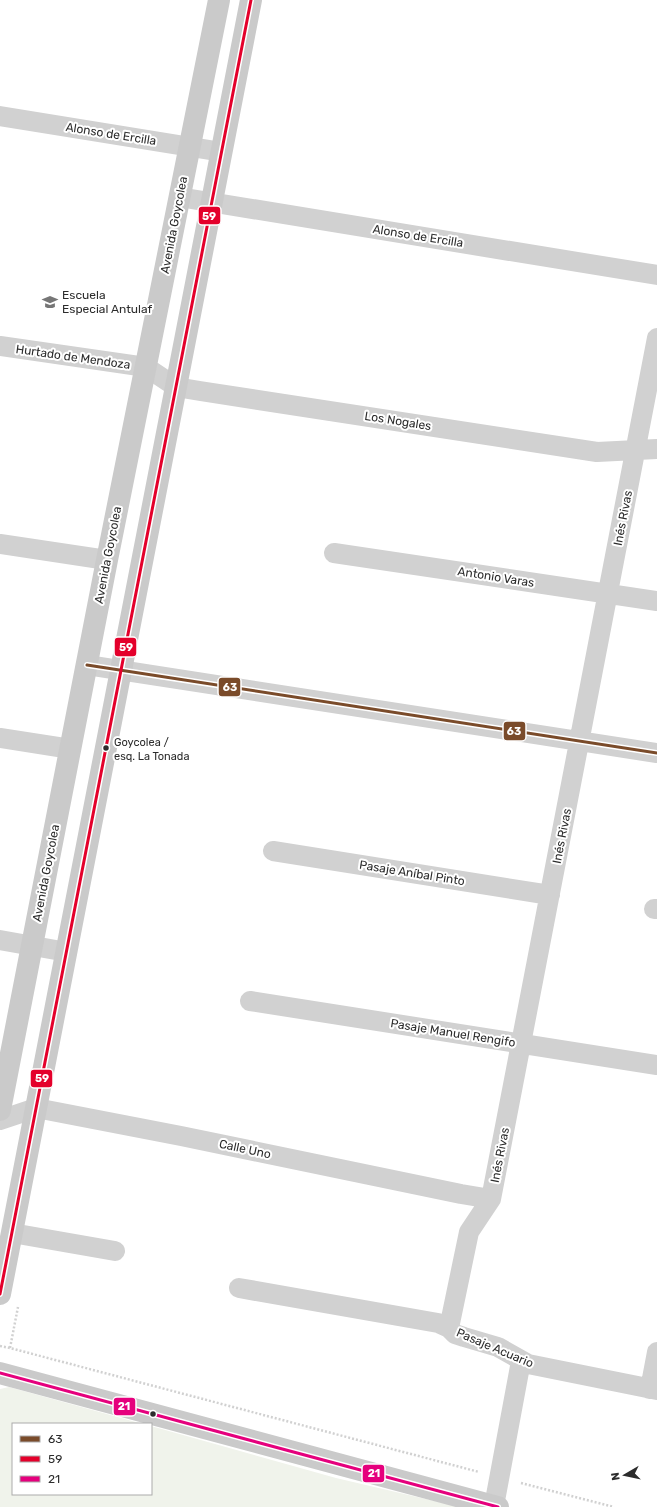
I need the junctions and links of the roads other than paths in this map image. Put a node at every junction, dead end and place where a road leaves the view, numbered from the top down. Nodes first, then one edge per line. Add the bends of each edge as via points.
1 (219, 0) edge
2 (252, 0) edge
3 (0, 116) edge
4 (190, 147) junction
5 (222, 152) junction
6 (179, 197) junction
7 (212, 202) junction
8 (657, 275) edge
9 (657, 338) edge
10 (0, 346) edge
11 (146, 367) junction
12 (176, 387) junction
13 (657, 449) edge
14 (635, 450) junction
15 (0, 544) edge
16 (334, 553) dead end
17 (107, 560) junction
18 (609, 593) junction
19 (657, 601) edge
20 (87, 665) junction
21 (121, 670) junction
22 (0, 738) edge
23 (580, 741) junction
24 (71, 749) junction
25 (657, 753) edge
26 (273, 851) dead end
27 (550, 895) junction
28 (0, 940) edge
29 (32, 945) junction
30 (66, 952) junction
31 (250, 1001) dead end
32 (522, 1044) junction
33 (657, 1065) edge
34 (36, 1108) junction
35 (0, 1110) edge
36 (0, 1120) edge
37 (491, 1199) junction
38 (12, 1233) junction
39 (115, 1251) dead end
40 (239, 1288) dead end
41 (0, 1294) edge
42 (449, 1328) junction
43 (657, 1352) edge
44 (521, 1361) junction
45 (0, 1373) edge
46 (653, 1390) edge
47 (496, 1506) edge

1 - 4 street, Avenida Goycolea
2 - 5 street
3 - 4 street, Alonso de Ercilla
4 - 5 street, Alonso de Ercilla
4 - 6 street, Avenida Goycolea
5 - 7 street
6 - 7 street, Alonso de Ercilla
6 - 11 street, Avenida Goycolea
7 - 8 street, Alonso de Ercilla
7 - 12 street
9 - 14 street, Inés Rivas
10 - 11 street, Hurtado de Mendoza
11 - 12 street, Los Nogales
11 - 17 street, Avenida Goycolea
12 - 14 street, Los Nogales via 597,452
12 - 21 street
13 - 14 street, Los Nogales
14 - 18 street, Inés Rivas
15 - 17 street
16 - 18 street, Antonio Varas
17 - 20 street, Avenida Goycolea
18 - 19 street, Antonio Varas
18 - 23 street, Inés Rivas
20 - 21 street
20 - 24 street, Avenida Goycolea
21 - 23 street
21 - 30 street
22 - 24 street
23 - 25 street
23 - 27 street, Inés Rivas
24 - 29 street, Avenida Goycolea
26 - 27 street, Pasaje Aníbal Pinto
27 - 32 street, Inés Rivas
28 - 29 street
29 - 30 street
29 - 35 street, Avenida Goycolea
30 - 34 street
31 - 32 street, Pasaje Manuel Rengifo
32 - 33 street, Pasaje Manuel Rengifo
32 - 37 street, Inés Rivas
34 - 36 street, Calle Uno
34 - 37 street, Calle Uno
34 - 38 street
37 - 42 street, Inés Rivas via 468,1232
38 - 39 street
38 - 41 street
40 - 42 street, Pasaje Acuario via 438,1323
42 - 44 street, Pasaje Acuario via 455,1334 498,1347
43 - 46 street
44 - 46 street, Pasaje Acuario
44 - 47 street
45 - 47 street

